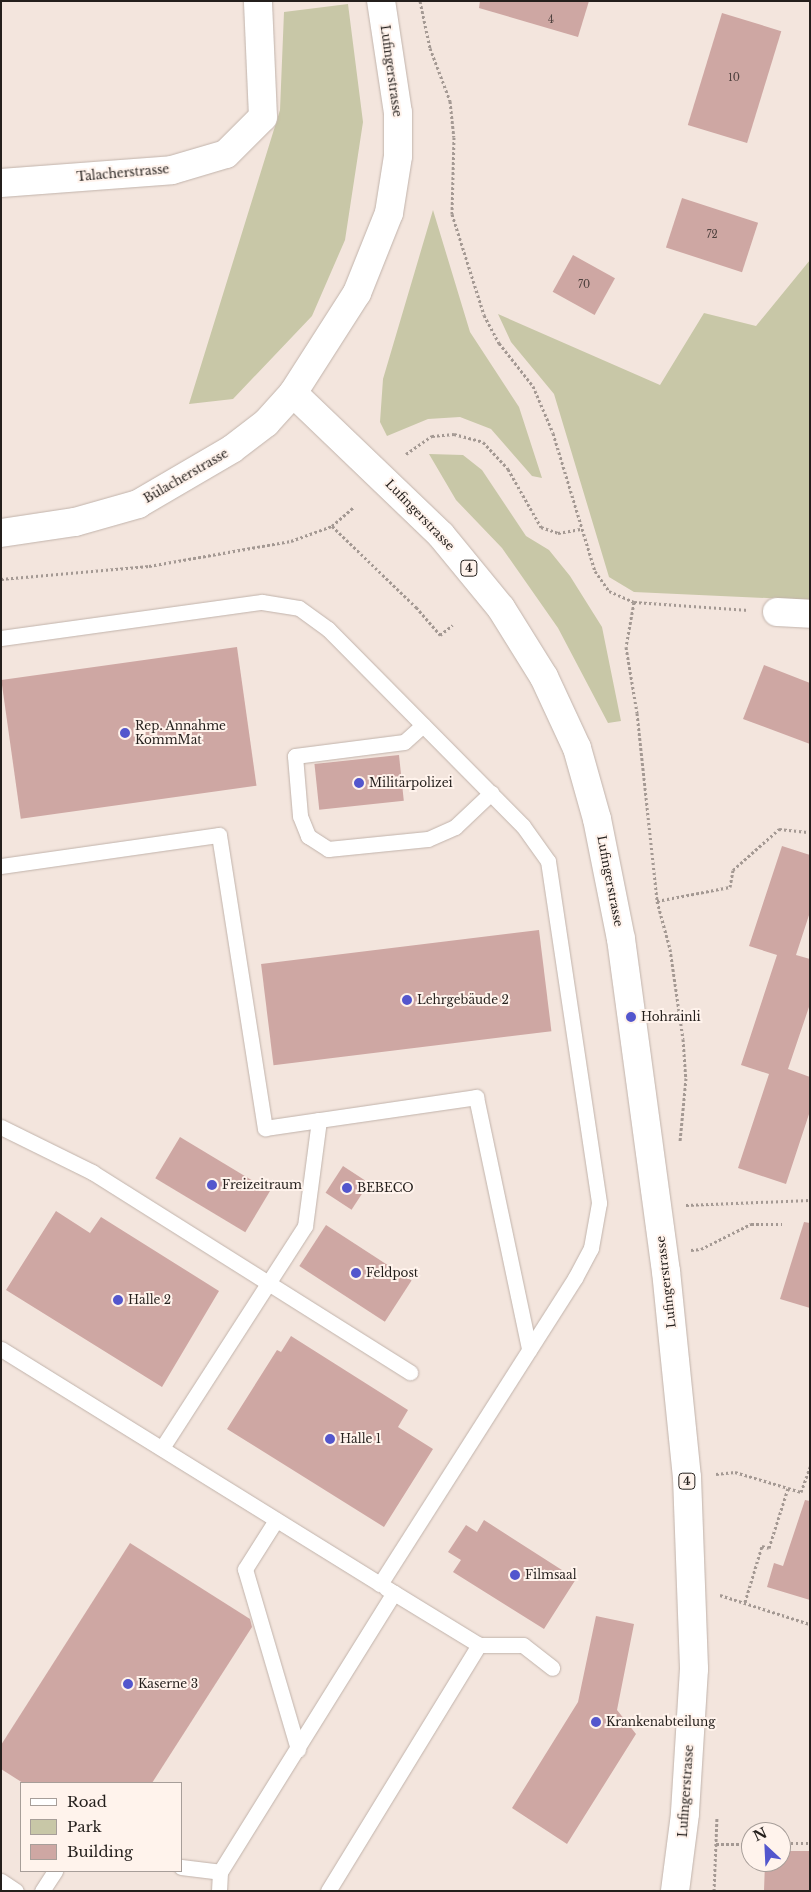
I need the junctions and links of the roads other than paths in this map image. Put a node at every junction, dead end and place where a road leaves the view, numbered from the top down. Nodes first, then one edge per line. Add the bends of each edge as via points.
1 (258, 1) edge
2 (381, 1) edge
3 (1, 183) edge
4 (293, 393) junction
5 (1, 534) edge
6 (777, 612) road end
7 (810, 614) edge
8 (1, 638) edge
9 (423, 725) junction
10 (491, 793) junction
11 (1, 866) edge
12 (320, 1120) junction
13 (1, 1127) edge
14 (269, 1283) junction
15 (1, 1349) edge
16 (529, 1350) junction
17 (410, 1372) dead end
18 (162, 1448) junction
19 (276, 1520) junction
20 (380, 1584) junction
21 (394, 1593) junction
22 (479, 1645) junction
23 (552, 1668) dead end
24 (298, 1749) junction
25 (182, 1867) edge
26 (54, 1872) edge
27 (220, 1872) junction
28 (1, 1881) edge
29 (16, 1891) edge
30 (42, 1891) edge
31 (219, 1891) edge
32 (328, 1891) edge
33 (675, 1891) edge

1 - 3 main road, Talacherstrasse via 262,117 226,154 172,170
2 - 4 main road, Lufingerstrasse via 398,113 398,156 389,213 357,293
4 - 5 main road, Bülacherstrasse via 266,423 232,449 138,504 75,522
4 - 33 main road, Lufingerstrasse / 4 via 441,535 501,608 544,677 589,784 621,939 666,1271 687,1477 694,1669 685,1814
6 - 7 main road
8 - 9 lane via 262,602 299,608 328,629
9 - 10 lane
9 - 10 lane via 404,742 295,756 300,816 308,836 328,849 428,840 455,827
10 - 16 lane via 540,845 554,881 599,1203 591,1248
11 - 12 lane via 219,835 265,1128
12 - 14 lane via 305,1226
12 - 16 lane via 476,1097
13 - 14 lane via 92,1172
14 - 17 lane
14 - 18 lane
15 - 18 lane
16 - 20 lane
18 - 19 lane
19 - 20 lane
19 - 24 lane via 245,1568
20 - 21 lane
21 - 22 lane
21 - 24 lane
22 - 23 lane via 523,1645
22 - 32 lane
24 - 27 lane
25 - 27 lane
26 - 30 lane
27 - 31 lane
28 - 29 lane

